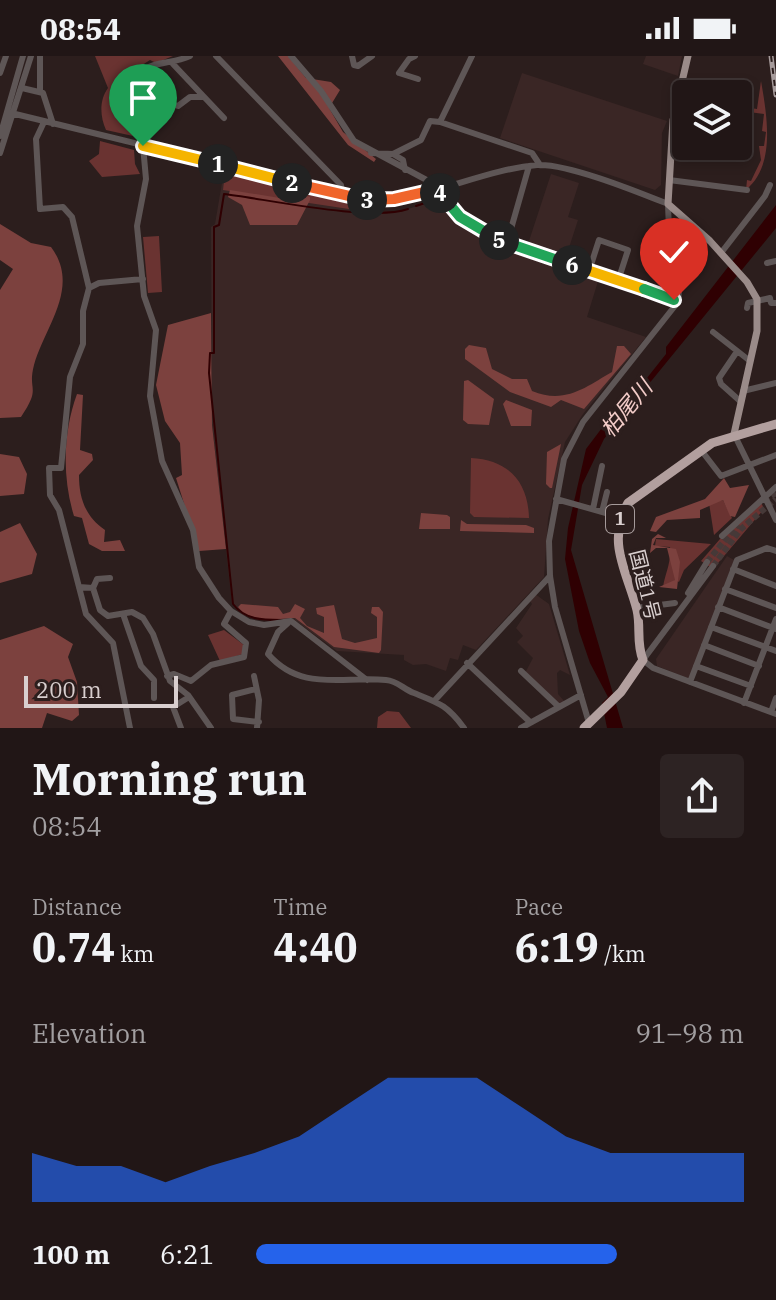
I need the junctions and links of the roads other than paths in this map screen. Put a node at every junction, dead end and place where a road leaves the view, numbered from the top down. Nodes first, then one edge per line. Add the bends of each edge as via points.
1 (6, 56) edge
2 (23, 56) edge
3 (31, 56) edge
4 (40, 56) edge
5 (190, 56) edge
6 (216, 56) edge
7 (291, 56) edge
8 (352, 56) edge
9 (372, 56) edge
10 (472, 56) edge
11 (688, 56) edge
12 (409, 57) edge
13 (173, 64) junction
14 (153, 66) junction
15 (141, 71) dead end
16 (0, 73) edge
17 (418, 79) dead end
18 (682, 80) edge
19 (154, 84) dead end
20 (22, 88) junction
21 (40, 92) junction
22 (204, 97) junction
23 (162, 101) dead end
24 (11, 113) junction
25 (224, 118) dead end
26 (44, 122) junction
27 (440, 122) junction
28 (53, 124) junction
29 (0, 136) edge
30 (672, 136) edge
31 (143, 146) junction
32 (0, 153) edge
33 (371, 153) junction
34 (393, 154) junction
35 (540, 165) junction
36 (529, 166) junction
37 (405, 170) junction
38 (669, 180) junction
39 (770, 185) dead end
40 (438, 189) junction
41 (747, 190) dead end
42 (342, 195) junction
43 (668, 204) junction
44 (507, 243) junction
45 (722, 254) junction
46 (776, 261) edge
47 (767, 263) dead end
48 (589, 271) junction
49 (143, 279) junction
50 (618, 281) junction
51 (89, 288) junction
52 (678, 302) junction
53 (776, 303) edge
54 (747, 308) dead end
55 (713, 332) dead end
56 (736, 353) junction
57 (750, 361) junction
58 (776, 383) edge
59 (743, 391) junction
60 (740, 401) junction
61 (776, 424) edge
62 (734, 434) junction
63 (701, 450) junction
64 (776, 455) edge
65 (748, 465) junction
66 (602, 466) dead end
67 (776, 487) edge
68 (607, 492) dead end
69 (763, 496) junction
70 (559, 500) junction
71 (592, 509) junction
72 (602, 512) junction
73 (620, 517) junction
74 (776, 520) edge
75 (722, 536) dead end
76 (776, 551) edge
77 (710, 564) tunnel mouth
78 (733, 569) junction
79 (550, 576) junction
80 (110, 578) dead end
81 (776, 586) edge
82 (79, 587) junction
83 (93, 588) junction
84 (725, 589) junction
85 (675, 603) dead end
86 (718, 607) junction
87 (636, 608) junction
88 (776, 608) edge
89 (231, 611) junction
90 (123, 614) junction
91 (776, 619) edge
92 (291, 621) junction
93 (711, 627) junction
94 (774, 629) edge
95 (704, 645) junction
96 (766, 647) junction
97 (776, 651) edge
98 (643, 660) junction
99 (467, 663) junction
100 (696, 666) junction
101 (759, 666) junction
102 (521, 671) dead end
103 (167, 676) junction
104 (254, 676) dead end
105 (367, 680) junction
106 (690, 682) junction
107 (751, 686) junction
108 (256, 689) junction
109 (581, 695) junction
110 (189, 697) junction
111 (154, 698) dead end
112 (776, 698) edge
113 (436, 699) junction
114 (744, 703) junction
115 (558, 706) junction
116 (773, 713) edge
117 (458, 720) junction
118 (530, 722) junction
119 (589, 723) edge
120 (258, 725) edge
121 (450, 727) edge
122 (130, 728) edge
123 (181, 728) edge
124 (211, 728) edge
125 (464, 728) edge
126 (521, 728) edge

1 - 16 street
2 - 24 street
3 - 20 street
4 - 21 street
5 - 13 street
6 - 42 street via 341,185
7 - 33 street via 354,141
8 - 9 street via 358,66
10 - 27 street
11 - 18 main road
12 - 17 street via 399,73
13 - 14 street
13 - 22 street
14 - 15 street
14 - 19 street
20 - 21 street
20 - 24 street
21 - 28 street
22 - 23 street via 190,97 178,106
22 - 25 street
24 - 26 street
24 - 29 street
24 - 32 street
26 - 28 street
26 - 51 street via 36,139 40,209 63,207 72,217
27 - 34 street via 430,121 421,140
27 - 35 street via 532,153
28 - 31 street
30 - 38 main road
31 - 42 street
31 - 49 street via 146,179 137,226
33 - 34 street
33 - 37 street
34 - 37 street via 403,160
35 - 36 street
35 - 43 street
36 - 40 street
36 - 44 street
37 - 40 street
38 - 41 street
38 - 43 main road
39 - 45 street
40 - 42 street via 385,200
40 - 44 street via 460,217
43 - 45 main road
43 - 52 street
44 - 48 street
45 - 57 main road via 754,292 758,308
46 - 47 street
48 - 50 street
48 - 50 street via 599,240 628,250
49 - 51 street
49 - 89 street via 156,330 150,385 159,451 193,530 199,567
50 - 52 street
51 - 82 street via 83,344 70,377 61,468 49,468 50,495 59,510
52 - 70 street via 576,433 564,459
53 - 54 street via 770,298 748,303
55 - 56 street
56 - 57 street
56 - 60 street via 719,378
57 - 59 main road
58 - 59 street
59 - 60 main road
60 - 62 main road
61 - 62 highway, 1
62 - 63 highway, 1
62 - 65 street
63 - 65 street via 721,476
63 - 73 highway, 1 via 635,495
64 - 65 street
65 - 69 street
66 - 71 street
67 - 69 street
68 - 72 street
69 - 74 street
69 - 75 street
70 - 71 street
70 - 79 street via 549,541
71 - 72 street
72 - 73 street
73 - 87 highway, 国道1号 / 1 via 618,556
76 - 78 street via 767,548 737,560
77 - 98 street
78 - 81 street
78 - 84 street
79 - 99 street
79 - 109 street
80 - 83 street via 97,579
82 - 83 street
82 - 122 street via 88,618 113,643
83 - 90 street via 104,613 112,618
84 - 86 street
84 - 88 street
85 - 87 street
86 - 93 street
86 - 94 street
87 - 98 highway, 国道1号 / 1
89 - 92 street via 264,625
89 - 103 street via 224,624 246,643 244,657 211,665 191,681
90 - 103 street via 132,612 146,622
90 - 111 street via 141,666 154,681
91 - 94 street
92 - 105 street
92 - 105 street via 278,632 268,654 281,669 301,678
93 - 95 street
93 - 96 street
94 - 96 street
95 - 100 street
95 - 101 street
96 - 97 street
96 - 101 street
98 - 106 street
98 - 119 highway
99 - 113 street
99 - 118 street
100 - 106 street
100 - 107 street
101 - 107 street
102 - 115 street
103 - 110 street
104 - 108 street
105 - 113 street via 388,680
106 - 114 street
107 - 114 street
108 - 120 street
108 - 120 street via 232,695 233,719
109 - 115 street
109 - 119 street
110 - 123 street via 173,707
110 - 124 street
112 - 116 street
113 - 117 street
114 - 116 street
115 - 118 street
117 - 121 street
117 - 125 street
118 - 126 street

